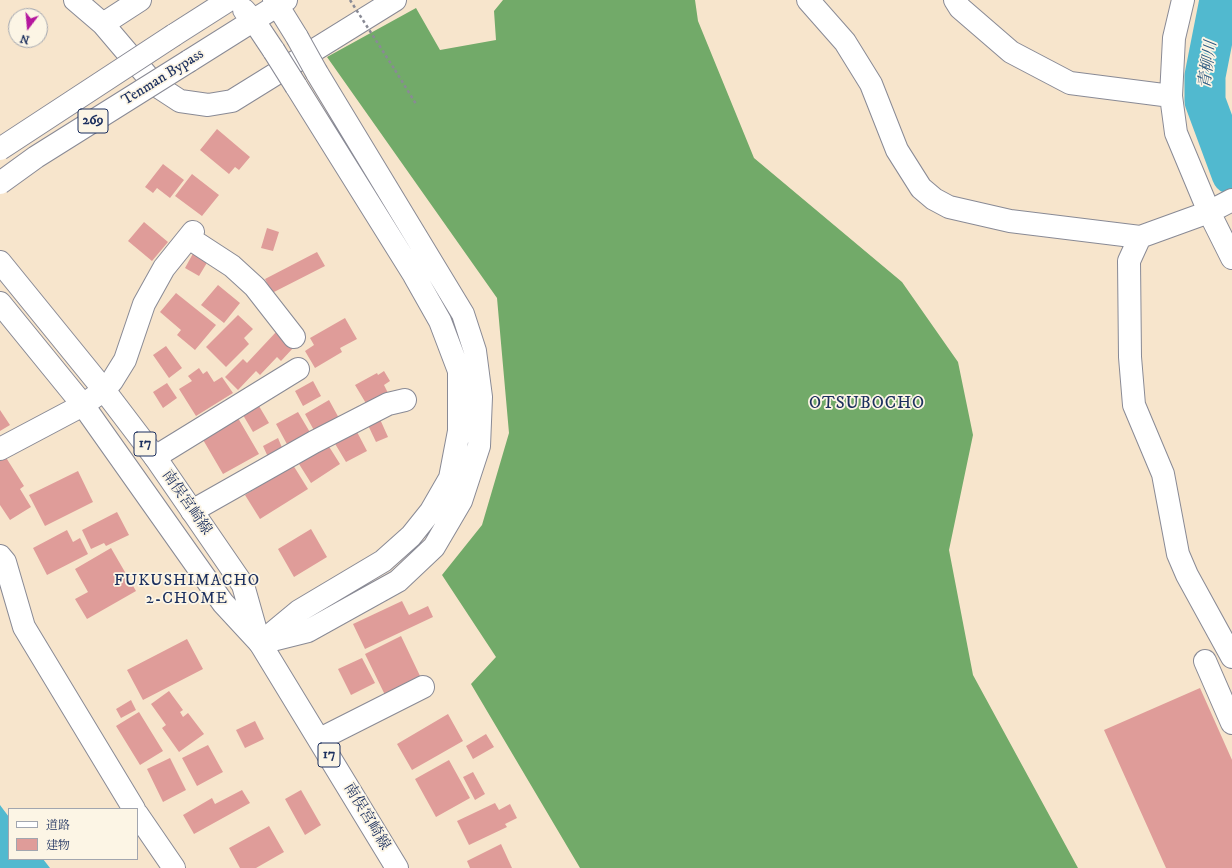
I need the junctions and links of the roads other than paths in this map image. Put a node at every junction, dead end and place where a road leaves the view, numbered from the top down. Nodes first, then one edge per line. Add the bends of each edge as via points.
1 (75, 0) edge
2 (140, 0) edge
3 (229, 0) edge
4 (235, 0) edge
5 (395, 0) edge
6 (808, 0) edge
7 (955, 0) edge
8 (1183, 0) edge
9 (280, 2) edge
10 (254, 20) junction
11 (103, 24) junction
12 (1171, 96) junction
13 (0, 149) edge
14 (0, 183) edge
15 (1232, 200) edge
16 (1209, 212) junction
17 (1140, 237) junction
18 (1232, 258) edge
19 (0, 262) edge
20 (0, 303) edge
21 (294, 338) dead end
22 (298, 369) dead end
23 (108, 386) junction
24 (406, 400) dead end
25 (83, 405) junction
26 (0, 449) edge
27 (155, 457) junction
28 (192, 511) junction
29 (0, 556) edge
30 (260, 643) junction
31 (1232, 657) edge
32 (1205, 661) dead end
33 (423, 687) dead end
34 (1232, 723) edge
35 (320, 740) junction
36 (133, 808) edge
37 (138, 815) edge
38 (174, 868) edge
39 (398, 868) edge

1 - 11 main road
2 - 11 main road
3 - 13 main road, Tenman Bypass / 269, bridge
4 - 10 main road
5 - 11 main road via 232,102 208,105 180,101 154,84
6 - 17 main road via 845,42 871,84 897,150 921,188 934,199 949,207 1010,221
7 - 12 main road via 960,8 1010,52 1070,83
8 - 12 main road via 1174,38
9 - 10 main road, Tenman Bypass / 269
9 - 30 main road, bridge via 317,73 463,314 475,351 481,397 478,446 461,501 434,547 398,581 308,631
10 - 14 main road, Tenman Bypass / 269, bridge via 36,156
10 - 30 main road, bridge via 414,275 440,321 459,371 459,431 450,478 431,511 411,536 383,561 299,611
12 - 16 main road via 1176,133
15 - 16 main road
16 - 17 main road
16 - 18 main road
17 - 31 main road via 1129,261 1130,357 1134,405 1163,474 1178,554
19 - 23 main road, 南俣宮崎線 / 17
20 - 25 main road, 南俣宮崎線 / 17
21 - 23 main road via 255,287 191,235 164,268 144,304 125,360
22 - 27 main road
23 - 25 main road
23 - 27 main road, 南俣宮崎線 / 17
24 - 28 main road via 388,404 314,442
25 - 26 main road
25 - 30 main road, 南俣宮崎線 / 17 via 223,603
27 - 28 main road, 南俣宮崎線 / 17
28 - 30 main road, 南俣宮崎線 / 17 via 243,585
29 - 36 main road via 5,562 24,627
30 - 35 main road, 南俣宮崎線 / 17
32 - 34 main road
33 - 35 main road
35 - 39 main road, 南俣宮崎線 / 17
37 - 38 main road

